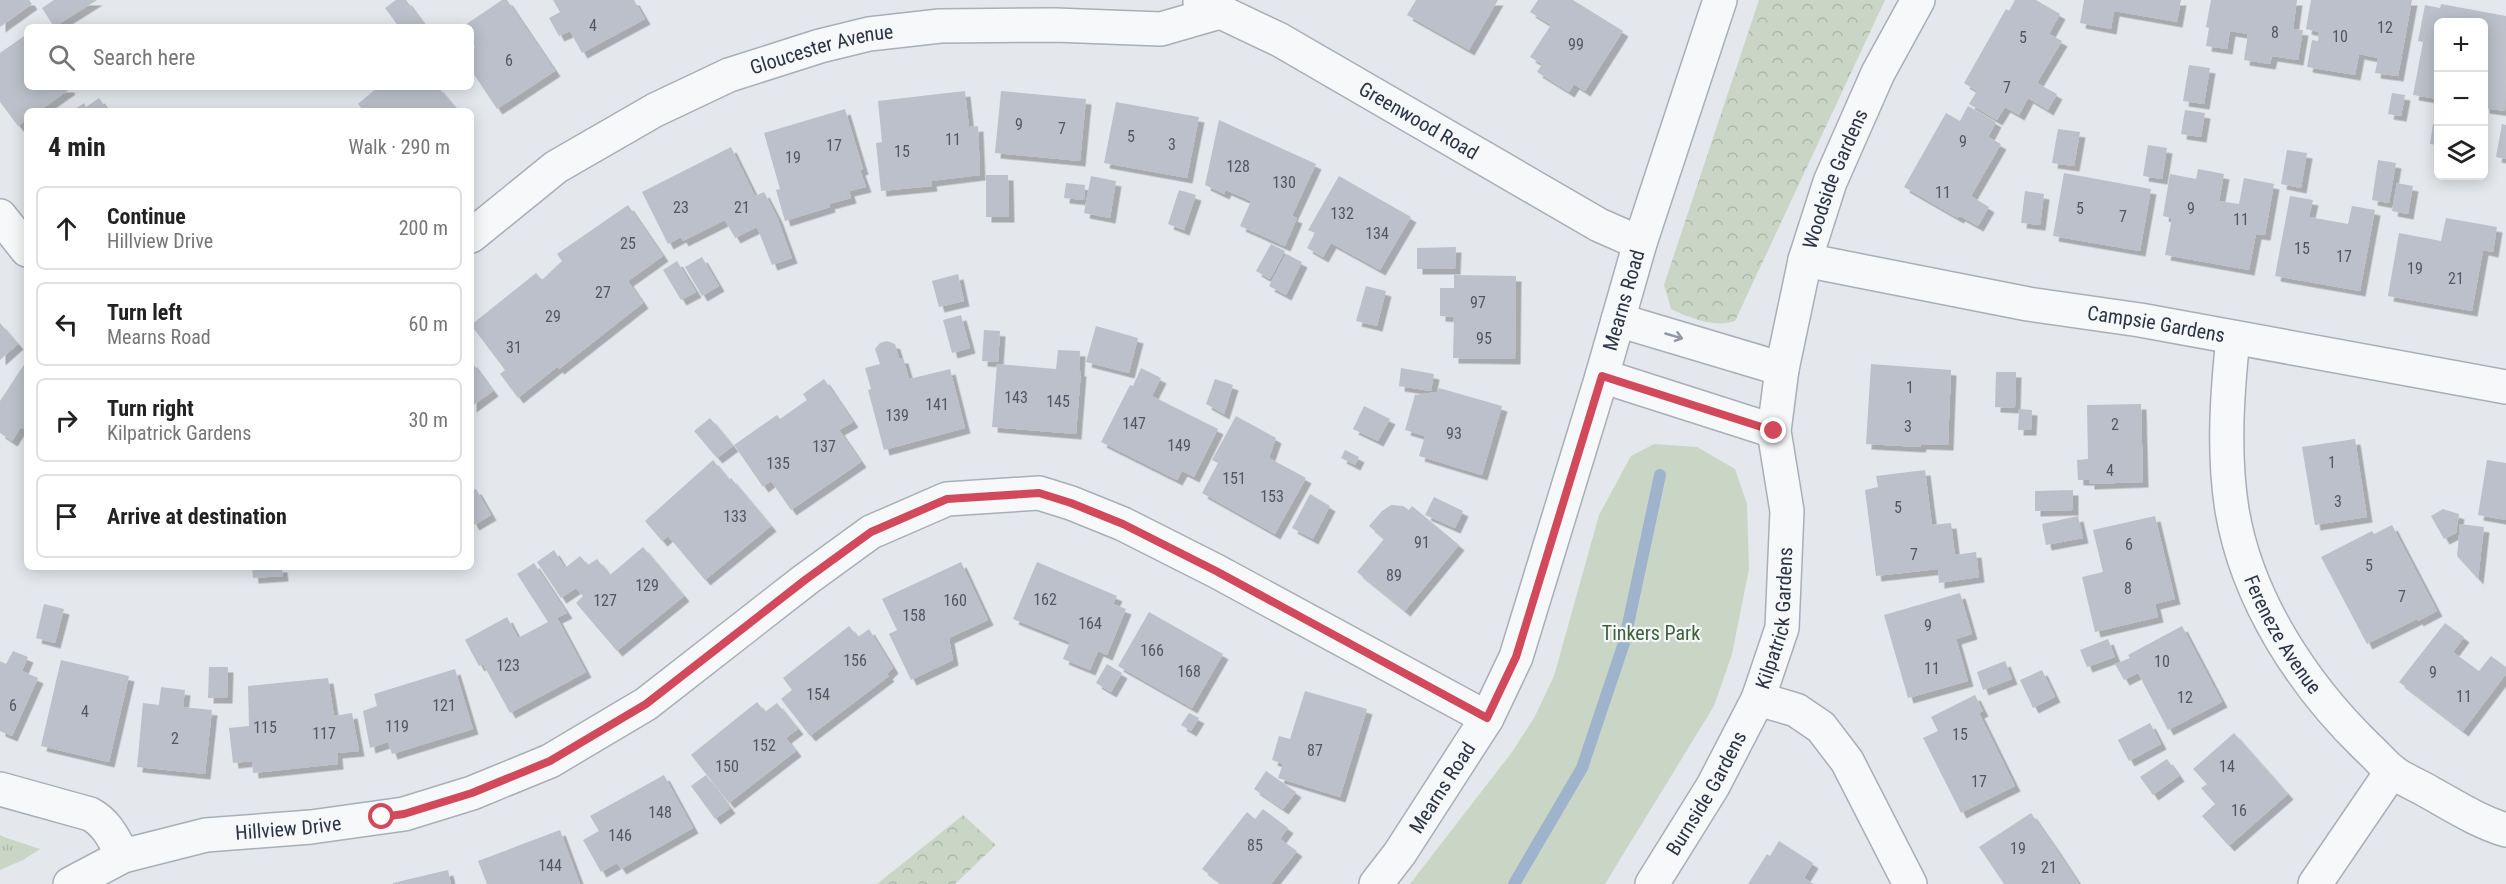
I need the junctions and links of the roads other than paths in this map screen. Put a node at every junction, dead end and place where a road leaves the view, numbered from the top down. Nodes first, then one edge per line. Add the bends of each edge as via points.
1 (1720, 0) edge
2 (1918, 0) edge
3 (1208, 6) edge
4 (0, 216) edge
5 (474, 234) edge
6 (1640, 243) junction
7 (24, 246) edge
8 (1805, 260) junction
9 (1618, 320) junction
10 (2233, 339) junction
11 (1782, 369) junction
12 (1602, 376) junction
13 (2506, 387) edge
14 (1774, 431) junction
15 (1758, 699) junction
16 (1487, 718) junction
17 (2392, 771) junction
18 (0, 789) edge
19 (2506, 830) edge
20 (123, 856) junction
21 (70, 884) edge
22 (1376, 884) edge
23 (1652, 884) edge
24 (1910, 884) edge
25 (2315, 884) edge

1 - 6 street, Mearns Road
2 - 8 street, Woodside Gardens via 1878,72 1830,182
3 - 5 street, Gloucester Avenue via 1161,29 940,26 869,34 820,46 729,75 655,110 556,167
3 - 6 street, Greenwood Road via 1280,40 1599,225
4 - 7 street
6 - 9 street, Mearns Road
8 - 10 street, Campsie Gardens
8 - 11 street, Woodside Gardens
9 -> 11 street
9 - 12 street, Mearns Road
10 - 13 street, Campsie Gardens
10 - 17 street, Fereneze Avenue via 2227,446 2232,511 2247,565 2274,625 2303,673 2349,729
11 - 14 street, Kilpatrick Gardens
12 - 14 street
12 - 16 street, Mearns Road via 1516,657
14 - 15 street, Kilpatrick Gardens via 1786,511 1785,583 1782,628
15 - 23 street, Burnside Gardens via 1713,786
15 - 24 street, Kilpatrick Gardens via 1796,710 1821,727 1848,761
16 - 20 street, Hillview Drive via 1216,571 1082,507 1039,493 947,499 871,532 646,704 550,761 472,793 404,814 311,827 206,835
16 - 22 street, Mearns Road
17 - 19 street, Fereneze Avenue via 2488,825
17 - 25 street
18 - 20 street via 98,818 109,829
20 - 21 street, Hillview Drive

